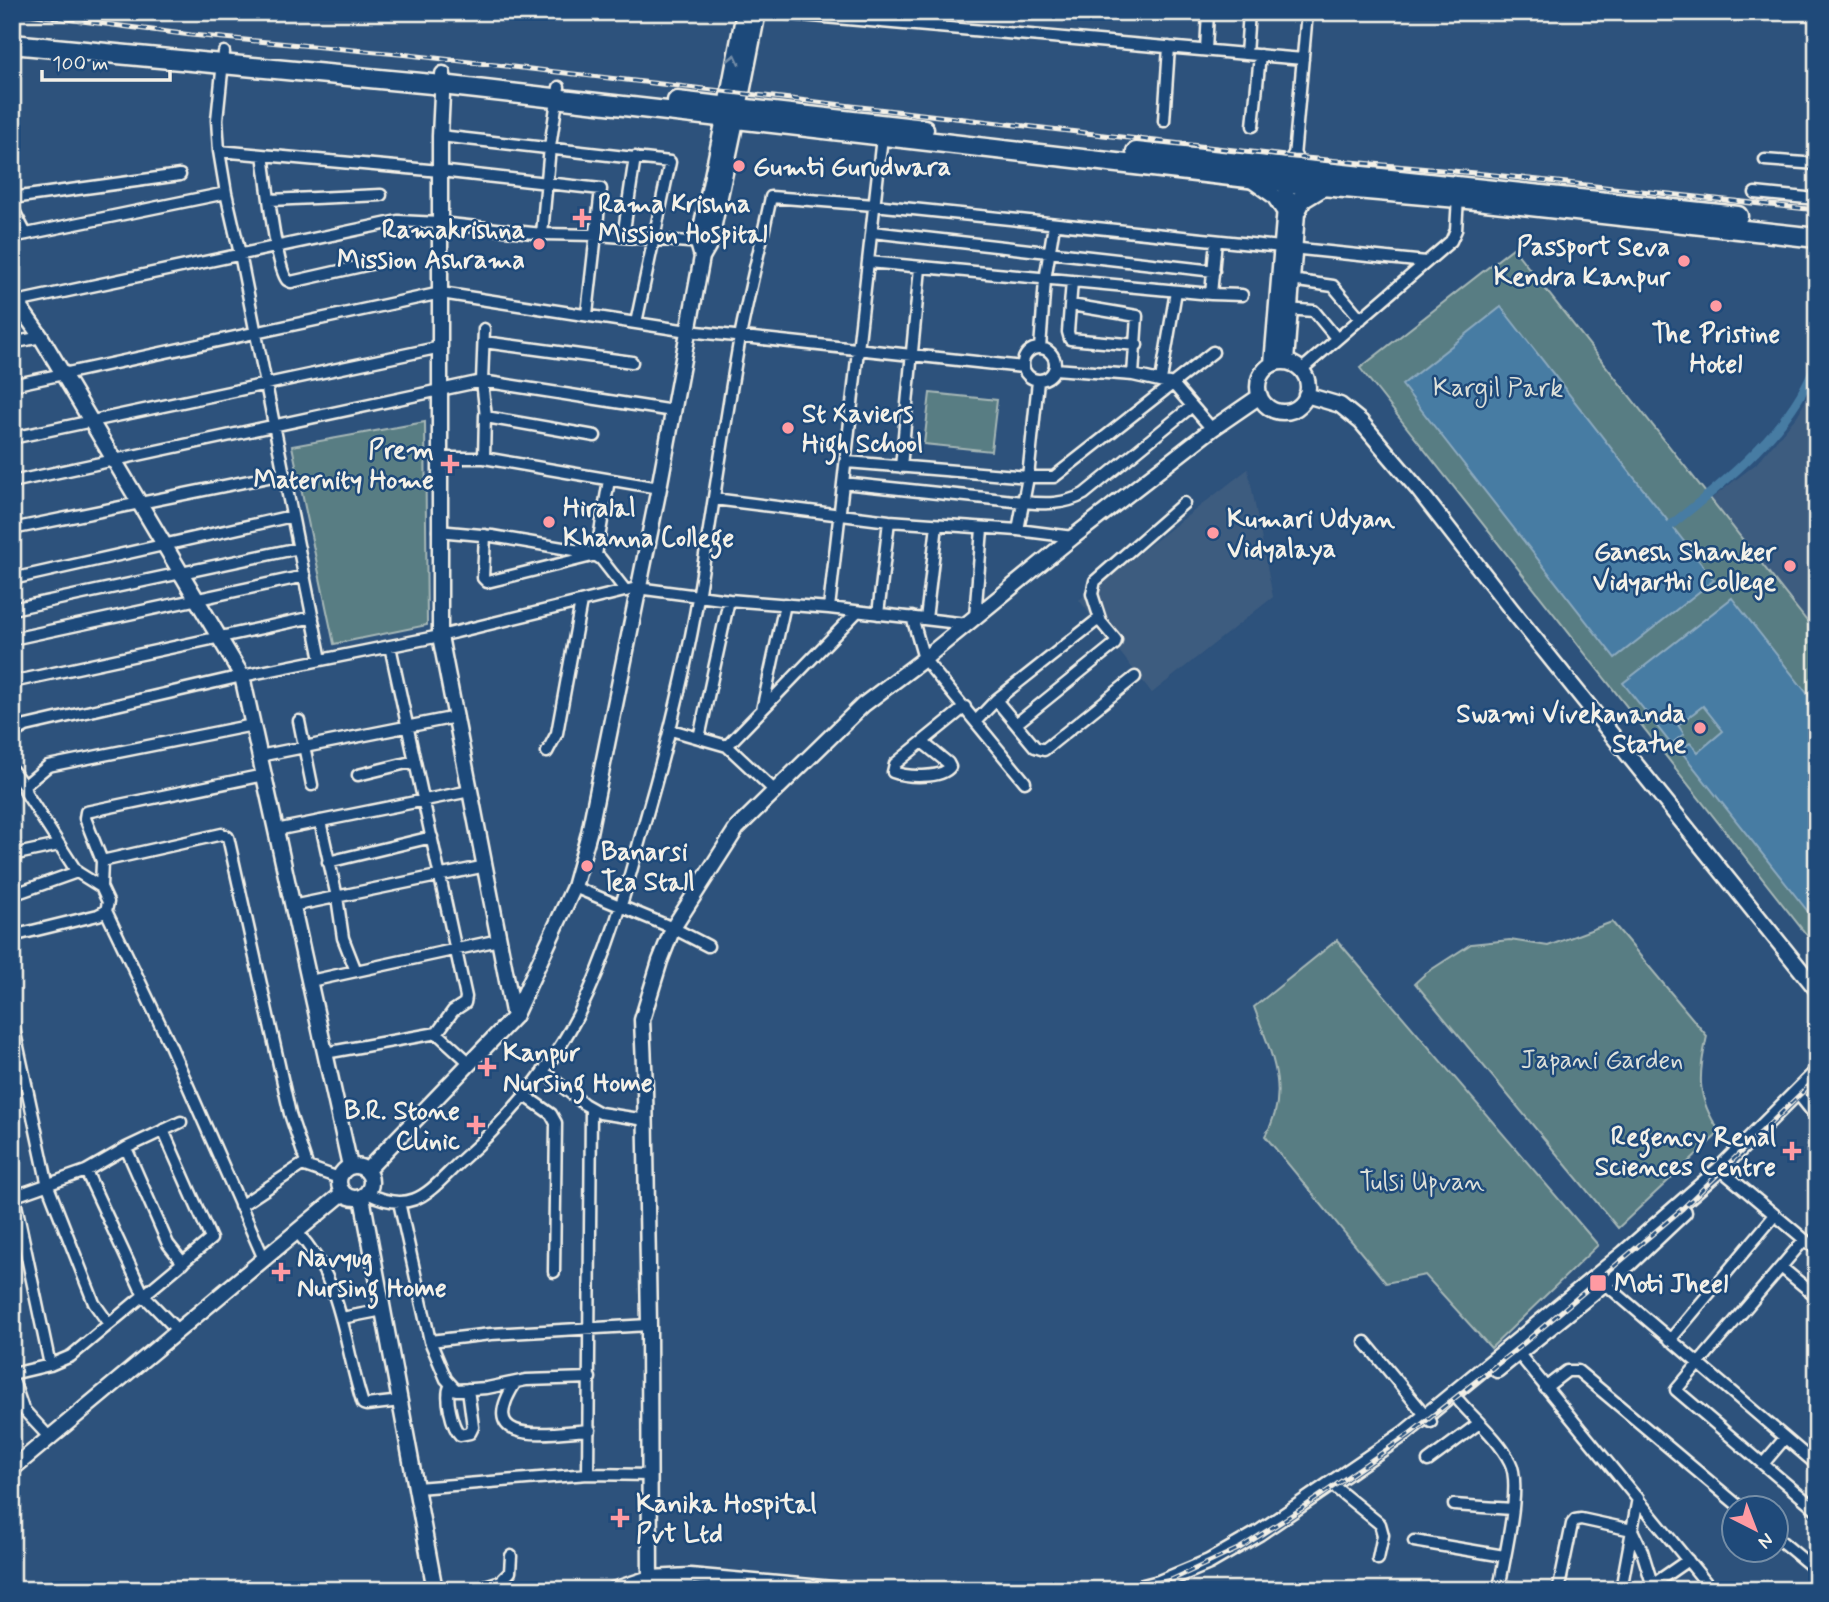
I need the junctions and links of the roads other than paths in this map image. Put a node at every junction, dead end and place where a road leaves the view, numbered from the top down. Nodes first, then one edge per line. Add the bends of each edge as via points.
1 (744, 12) edge
2 (758, 12) edge
3 (767, 12) edge
4 (1208, 12) edge
5 (1249, 12) edge
6 (1307, 12) edge
7 (12, 34) edge
8 (12, 44) edge
9 (1169, 47) junction
10 (1206, 50) junction
11 (1246, 54) junction
12 (1260, 55) junction
13 (224, 57) junction
14 (1303, 59) junction
15 (442, 79) junction
16 (558, 92) junction
17 (731, 114) junction
18 (1164, 121) dead end
19 (1253, 126) dead end
20 (440, 136) junction
21 (882, 137) junction
22 (1005, 143) junction
23 (550, 147) junction
24 (219, 151) junction
25 (263, 155) junction
26 (635, 157) junction
27 (1765, 160) dead end
28 (1817, 164) edge
29 (440, 171) junction
30 (1294, 173) junction
31 (180, 175) dead end
32 (1249, 178) junction
33 (546, 183) junction
34 (1325, 186) junction
35 (1420, 188) junction
36 (226, 193) junction
37 (1755, 193) dead end
38 (381, 195) dead end
39 (12, 198) edge
40 (1458, 198) junction
41 (1817, 199) edge
42 (270, 200) junction
43 (874, 205) junction
44 (12, 207) edge
45 (1290, 210) junction
46 (440, 223) junction
47 (1054, 225) junction
48 (1817, 227) edge
49 (872, 232) junction
50 (26, 234) junction
51 (542, 234) junction
52 (597, 235) junction
53 (12, 237) edge
54 (623, 237) junction
55 (1817, 238) edge
56 (654, 240) junction
57 (1216, 241) junction
58 (278, 246) junction
59 (1287, 247) junction
60 (703, 248) junction
61 (1049, 253) junction
62 (240, 254) junction
63 (869, 262) junction
64 (1426, 262) junction
65 (375, 263) dead end
66 (920, 268) junction
67 (1214, 271) junction
68 (1045, 280) junction
69 (1291, 280) junction
70 (1072, 281) junction
71 (1177, 291) junction
72 (441, 293) junction
73 (1211, 294) junction
74 (1242, 295) dead end
75 (14, 299) edge
76 (1071, 305) junction
77 (1282, 309) junction
78 (587, 314) junction
79 (1361, 319) junction
80 (636, 323) junction
81 (484, 329) dead end
82 (688, 331) junction
83 (256, 333) junction
84 (41, 337) junction
85 (740, 337) junction
86 (1337, 339) junction
87 (484, 342) junction
88 (12, 343) edge
89 (1137, 345) junction
90 (441, 347) junction
91 (1040, 348) junction
92 (857, 350) junction
93 (1213, 352) dead end
94 (913, 355) junction
95 (632, 362) dead end
96 (1279, 363) junction
97 (1023, 367) junction
98 (1055, 369) junction
99 (1301, 370) junction
100 (62, 374) junction
101 (1133, 375) junction
102 (1161, 380) junction
103 (482, 381) junction
104 (1038, 381) junction
105 (265, 384) junction
106 (1173, 384) junction
107 (12, 385) edge
108 (442, 389) junction
109 (1306, 395) junction
110 (1259, 396) junction
111 (1192, 406) junction
112 (673, 411) junction
113 (485, 415) junction
114 (91, 421) junction
115 (274, 426) junction
116 (1212, 429) junction
117 (595, 436) dead end
118 (12, 438) edge
119 (442, 458) junction
120 (484, 458) junction
121 (114, 460) junction
122 (847, 462) junction
123 (901, 467) junction
124 (283, 474) junction
125 (1028, 477) junction
126 (609, 480) junction
127 (12, 482) edge
128 (843, 483) junction
129 (659, 488) junction
130 (714, 499) junction
131 (1023, 502) junction
132 (1184, 503) dead end
133 (140, 504) junction
134 (839, 513) junction
135 (292, 516) junction
136 (889, 521) junction
137 (937, 525) junction
138 (12, 529) edge
139 (982, 529) junction
140 (1018, 530) junction
141 (438, 531) junction
142 (485, 536) junction
143 (1073, 537) junction
144 (164, 545) junction
145 (299, 548) junction
146 (596, 555) junction
147 (180, 572) junction
148 (305, 576) junction
149 (12, 579) edge
150 (632, 590) junction
151 (699, 595) junction
152 (196, 598) junction
153 (729, 600) junction
154 (581, 602) junction
155 (785, 604) junction
156 (829, 608) junction
157 (12, 609) edge
158 (856, 613) junction
159 (878, 614) junction
160 (313, 617) junction
161 (912, 617) junction
162 (926, 619) junction
163 (971, 621) junction
164 (1101, 622) junction
165 (440, 636) junction
166 (219, 637) junction
167 (12, 639) edge
168 (390, 646) junction
169 (924, 659) junction
170 (321, 660) junction
171 (242, 676) junction
172 (1135, 677) dead end
173 (12, 682) edge
174 (996, 700) junction
175 (965, 707) junction
176 (761, 713) junction
177 (456, 717) junction
178 (976, 720) junction
179 (299, 721) dead end
180 (253, 724) junction
181 (1016, 724) junction
182 (408, 726) junction
183 (671, 730) junction
184 (12, 734) edge
185 (699, 738) junction
186 (922, 742) junction
187 (304, 746) junction
188 (727, 746) junction
189 (547, 752) dead end
190 (259, 756) junction
191 (415, 761) junction
192 (12, 770) edge
193 (264, 775) junction
194 (358, 775) dead end
195 (1025, 782) dead end
196 (312, 785) dead end
197 (24, 786) junction
198 (774, 790) junction
199 (470, 791) junction
200 (424, 800) junction
201 (320, 821) junction
202 (276, 830) junction
203 (432, 837) junction
204 (59, 845) junction
205 (12, 855) edge
206 (102, 861) junction
207 (328, 862) junction
208 (486, 866) junction
209 (77, 872) junction
210 (440, 876) junction
211 (101, 887) junction
212 (574, 887) junction
213 (12, 895) edge
214 (337, 897) junction
215 (292, 906) junction
216 (621, 906) junction
217 (106, 911) junction
218 (673, 928) junction
219 (12, 936) edge
220 (499, 940) junction
221 (708, 946) dead end
222 (454, 950) junction
223 (356, 971) junction
224 (310, 981) junction
225 (1817, 990) edge
226 (514, 1017) junction
227 (12, 1019) edge
228 (437, 1032) junction
229 (326, 1053) junction
230 (17, 1063) edge
231 (471, 1064) junction
232 (543, 1071) junction
233 (1817, 1072) edge
234 (1817, 1085) edge
235 (524, 1095) junction
236 (1802, 1100) junction
237 (591, 1108) junction
238 (1817, 1118) edge
239 (646, 1121) junction
240 (181, 1122) dead end
241 (163, 1130) junction
242 (125, 1148) junction
243 (307, 1165) junction
244 (350, 1166) junction
245 (367, 1170) junction
246 (86, 1171) junction
247 (1726, 1174) junction
248 (339, 1178) junction
249 (12, 1186) edge
250 (48, 1186) junction
251 (343, 1194) junction
252 (364, 1195) junction
253 (14, 1197) edge
254 (399, 1202) junction
255 (240, 1206) junction
256 (1775, 1215) junction
257 (297, 1232) junction
258 (1804, 1240) junction
259 (1817, 1250) edge
260 (264, 1259) junction
261 (183, 1263) junction
262 (1781, 1267) junction
263 (554, 1272) dead end
264 (1600, 1279) junction
265 (144, 1296) junction
266 (1817, 1297) edge
267 (383, 1310) junction
268 (342, 1318) junction
269 (109, 1324) junction
270 (649, 1325) junction
271 (590, 1329) junction
272 (178, 1331) junction
273 (1670, 1340) junction
274 (430, 1341) junction
275 (1365, 1342) dead end
276 (1518, 1353) junction
277 (1698, 1363) junction
278 (50, 1365) junction
279 (12, 1375) edge
280 (590, 1378) junction
281 (1477, 1380) junction
282 (516, 1382) junction
283 (450, 1386) junction
284 (1545, 1388) junction
285 (468, 1389) junction
286 (401, 1401) junction
287 (1459, 1401) junction
288 (1429, 1419) junction
289 (1479, 1424) junction
290 (590, 1430) junction
291 (49, 1437) junction
292 (1785, 1438) junction
293 (1428, 1461) dead end
294 (1763, 1464) junction
295 (1817, 1465) edge
296 (12, 1469) edge
297 (588, 1474) junction
298 (650, 1475) junction
299 (417, 1489) junction
300 (1337, 1489) junction
301 (1725, 1494) edge
302 (1638, 1498) junction
303 (1454, 1505) dead end
304 (1512, 1509) junction
305 (1817, 1510) edge
306 (1632, 1530) junction
307 (1414, 1541) dead end
308 (1790, 1549) edge
309 (511, 1556) dead end
310 (1504, 1556) junction
311 (1378, 1559) dead end
312 (1688, 1560) junction
313 (1817, 1571) edge
314 (501, 1585) edge
315 (649, 1585) edge
316 (790, 1587) edge
317 (1559, 1587) dead end
318 (1653, 1587) edge
319 (1499, 1588) edge
320 (435, 1590) edge
321 (473, 1590) edge
322 (613, 1590) edge
323 (771, 1590) edge
324 (844, 1590) edge
325 (1132, 1590) edge
326 (1159, 1590) edge
327 (1523, 1590) edge
328 (1620, 1590) edge
329 (1712, 1590) edge

17 -> 1 street
2 - 17 street
3 - 9 street
4 - 10 street
5 - 11 street
6 - 14 street
7 - 13 highway
8 - 13 highway
9 - 10 street
9 - 18 street
10 - 11 street
11 - 12 street
12 - 14 street
12 - 19 street
13 - 15 highway
13 - 24 street via 217,120
14 - 30 street
15 - 16 highway
15 - 20 street
16 - 17 highway
16 - 23 street
17 - 21 highway
17 - 22 highway
17 - 60 street
20 - 23 street
20 - 29 street
21 - 22 highway
21 - 43 street
22 - 30 highway
22 - 32 highway
23 - 26 street
23 - 33 street
24 - 25 street
24 - 36 street
25 - 29 street
25 - 42 street
26 - 54 street
26 - 56 street via 670,162
27 - 28 street
29 - 33 street
29 - 46 street
30 - 32 highway
30 - 34 highway
30 - 35 highway
30 - 45 street
31 - 39 street
32 - 45 street
33 - 51 street
33 - 52 street via 601,190
34 - 35 highway
34 - 45 highway
35 - 40 highway
35 - 48 highway via 1699,211
36 - 50 street
36 - 62 street
37 - 41 street
38 - 42 street
40 - 55 highway
40 - 64 street via 1455,236
42 - 58 street
43 - 47 street
43 - 49 street
43 - 85 street via 771,197
44 - 50 street
45 - 59 street
46 - 51 street
46 - 58 street via 398,220
46 - 72 street
47 - 57 street
47 - 61 street
49 - 61 street
49 - 63 street
50 - 53 street
51 - 52 street
52 - 54 street
52 - 78 street
54 - 56 street
56 - 60 street
56 - 80 street
57 - 59 street
57 - 67 street
58 - 62 street
58 - 65 street via 288,282
59 - 64 street
59 - 69 street
59 - 77 street
60 - 82 street
61 - 67 street
61 - 68 street
62 - 75 street
62 - 83 street
63 - 66 street
63 - 92 street
64 - 79 street
66 - 68 street
66 - 94 street
67 - 73 street
68 - 70 street
68 - 91 street
69 - 77 street
69 - 79 street via 1333,286
70 - 71 street
70 - 76 street
71 - 73 street
71 - 102 street
72 - 78 street
72 - 83 street
72 - 90 street
73 - 74 street
75 - 84 street
76 - 89 street via 1136,315
76 - 89 street via 1071,340
77 - 86 street via 1314,311
77 - 96 street
78 - 80 street
79 - 86 street
80 - 82 street
81 - 87 street
82 - 85 street
82 - 112 street
83 - 100 street
83 - 105 street
84 - 88 street
84 - 100 street
85 - 92 street
85 - 130 street
86 - 99 street
87 - 95 street
87 - 103 street
89 - 101 street
90 - 105 street
90 - 108 street
91 - 97 street via 1024,357
91 - 98 street via 1052,355
92 - 94 street
92 - 122 street
93 - 106 street
94 - 97 street
94 - 123 street
96 - 99 street
96 - 110 street via 1261,374
97 - 104 street via 1028,377
98 - 101 street
98 - 104 street
99 - 109 street via 1307,382
100 - 107 street
100 - 114 street
101 - 102 street
102 - 106 street
103 - 108 street
103 - 112 street
103 - 113 street
104 - 125 street
105 - 114 street
105 - 115 street
106 - 111 street
106 - 125 street via 1062,473
108 - 115 street
108 - 119 street
109 - 110 street via 1295,408 1279,411
109 - 225 street via 1340,405 1361,422
110 - 116 street
111 - 116 street
111 - 131 street via 1084,494 1061,503
112 - 129 street
113 - 117 street
113 - 120 street
114 - 118 street
114 - 121 street
115 - 121 street
115 - 124 street
116 - 143 street
119 - 120 street
119 - 141 street
120 - 126 street
121 - 127 street
121 - 133 street
122 - 123 street
122 - 128 street
123 - 125 street
124 - 133 street
124 - 135 street
125 - 131 street
126 - 129 street
126 - 146 street
128 - 131 street
128 - 134 street
129 - 150 street
130 - 134 street
130 - 151 street
131 - 140 street
132 - 164 street via 1095,581 1092,594
133 - 138 street
133 - 144 street
134 - 136 street
134 - 156 street
135 - 144 street
135 - 145 street
136 - 137 street
136 - 159 street
137 - 139 street
137 - 162 street
139 - 140 street
139 - 163 street
140 - 143 street
141 - 142 street
141 - 165 street
142 - 146 street
142 - 146 street via 483,578 487,582
143 - 163 street
144 - 147 street
144 - 149 street
145 - 147 street
145 - 148 street
146 - 150 street
147 - 152 street
147 - 157 street
148 - 152 street
148 - 160 street
150 - 151 street
150 - 154 street
150 - 212 street via 589,833
151 - 153 street
151 - 183 street
152 - 166 street
152 - 167 street
153 - 155 street
153 - 185 street
154 - 165 street
154 - 189 street via 557,733
155 - 156 street
155 - 176 street
156 - 158 street
158 - 159 street
158 - 176 street
159 - 161 street
160 - 166 street
160 - 170 street
161 - 162 street
161 - 169 street
162 - 163 street
163 - 169 street
164 - 174 street via 1090,625
164 - 181 street via 1116,640 1112,648
165 - 168 street
165 - 177 street
166 - 171 street
166 - 173 street
168 - 170 street
168 - 182 street
169 - 175 street
169 - 198 street via 863,705
170 - 171 street
171 - 180 street
171 - 184 street via 26,726
172 - 181 street via 1044,750 1038,750
174 - 178 street
174 - 181 street
175 - 178 street
175 - 186 street
176 - 188 street
177 - 182 street
177 - 199 street
178 - 195 street
179 - 187 street
180 - 190 street
180 - 197 street via 48,765
182 - 187 street
182 - 191 street
183 - 185 street
183 - 216 street
185 - 188 street
186 - 186 street via 895,764 893,772 948,771 948,763
187 - 190 street
187 - 196 street
188 - 198 street
190 - 193 street
191 - 194 street
191 - 200 street
192 - 197 street
193 - 202 street
193 - 206 street via 86,812
197 - 204 street
198 - 218 street via 737,828
199 - 200 street
199 - 208 street
200 - 201 street
200 - 203 street
201 - 202 street
201 - 207 street
202 - 215 street
203 - 207 street
203 - 210 street
204 - 205 street
204 - 209 street
206 - 211 street
206 - 243 street via 222,834 228,837 290,1114
207 - 214 street
208 - 210 street
208 - 220 street
209 - 211 street
209 - 213 street
210 - 214 street
210 - 222 street
211 - 217 street via 108,902
212 - 216 street
212 - 226 street
214 - 215 street
214 - 223 street via 343,938
215 - 224 street
216 - 218 street
216 - 232 street via 577,1017
217 - 219 street
217 - 255 street
218 - 221 street
218 - 239 street via 642,1020
220 - 222 street
220 - 226 street
222 - 223 street
222 - 228 street via 466,1002
223 - 224 street
224 - 229 street
226 - 231 street
227 - 230 street
228 - 229 street
228 - 231 street
229 - 244 street
230 - 250 street
231 - 245 street
232 - 235 street
232 - 237 street
233 - 264 street
234 - 236 street
235 - 254 street via 482,1142 418,1200
235 - 263 street via 556,1123
236 - 238 street
236 - 247 street
237 - 239 street
237 - 271 street
239 - 270 street
240 - 241 street
241 - 242 street
241 - 261 street via 211,1235 209,1242
242 - 246 street
242 - 261 street via 169,1244
243 - 248 street
243 - 255 street via 294,1168
244 - 245 street
244 - 248 street
245 - 252 street via 371,1185
246 - 250 street
246 - 265 street
247 - 256 street
247 - 264 street
248 - 251 street
249 - 253 street
250 - 253 street
250 - 269 street via 94,1303
251 - 252 street via 352,1198
251 - 257 street
252 - 254 street
252 - 267 street
253 - 278 street
254 - 274 street
255 - 260 street
256 - 258 street
256 - 273 street
257 - 260 street
257 - 268 street via 322,1264
258 - 259 street
258 - 262 street
260 - 272 street
261 - 265 street
262 - 266 street
262 - 277 street
264 - 273 street
264 - 276 street
264 - 281 street
265 - 269 street
265 - 272 street
267 - 268 street
267 - 286 street
268 - 286 street via 363,1404
269 - 278 street via 71,1356
270 - 271 street
270 - 298 street
271 - 274 street
271 - 280 street
272 - 291 street
273 - 277 street
274 - 283 street
275 - 288 street
276 - 281 street
276 - 284 street
277 - 292 street
277 - 294 street via 1676,1390
278 - 279 street
279 - 291 street via 23,1409
280 - 282 street
280 - 290 street
281 - 287 street
281 - 288 street
282 - 285 street
282 - 290 street via 504,1406 512,1430
283 - 285 street
283 - 285 street via 455,1429 460,1435 470,1433 473,1427
284 - 301 street via 1567,1371 1578,1371
284 - 302 street
286 - 299 street
287 - 288 street
287 - 289 street
288 - 300 street
288 - 325 street via 1249,1539 1209,1562
289 - 293 street
289 - 304 street via 1513,1468
290 - 297 street
291 - 296 street
292 - 294 street
292 - 295 street
294 - 305 street
297 - 298 street
297 - 299 street
298 - 315 street
299 - 320 street
300 - 311 street via 1375,1518 1382,1529
300 - 326 street via 1264,1539
302 - 306 street
302 - 312 street
303 - 304 street
304 - 310 street
306 - 317 street via 1575,1520
306 - 318 street
306 - 328 street
307 - 310 street
308 - 313 street
309 - 314 street via 510,1573
310 - 319 street
312 - 318 street
312 - 329 street
314 - 321 street
315 - 316 street via 690,1576
315 - 322 street
315 - 323 street
316 - 324 street
319 - 327 street

